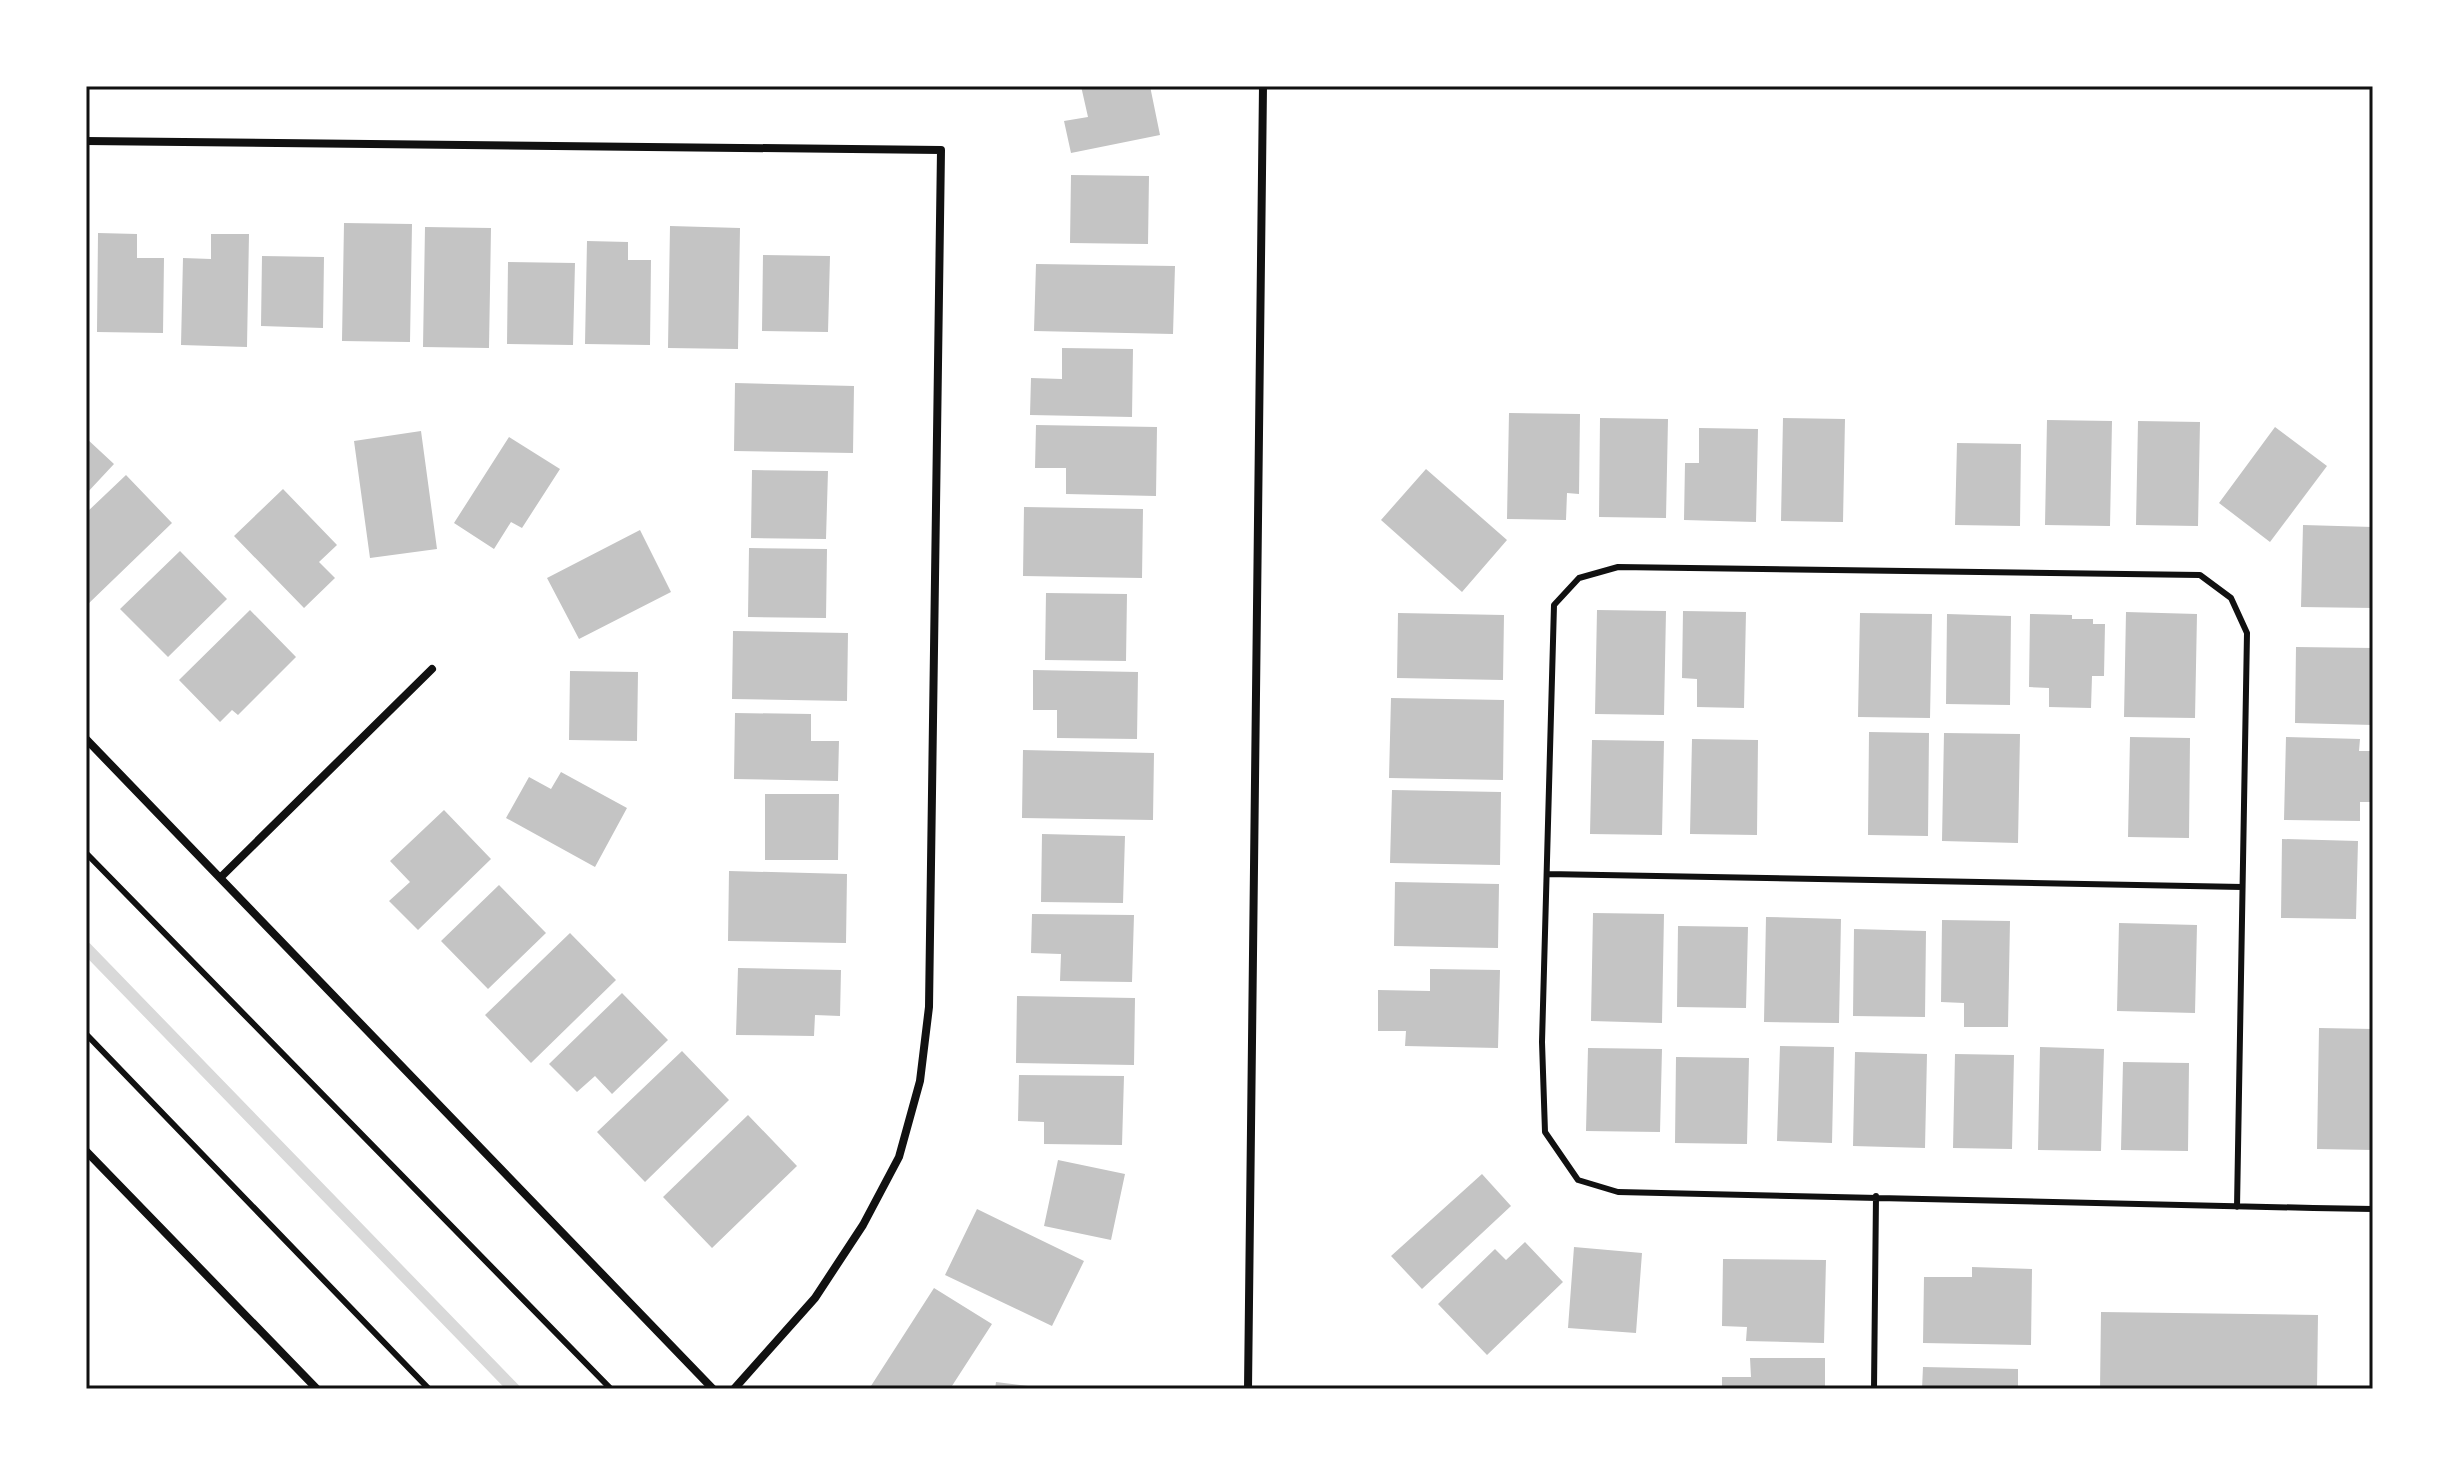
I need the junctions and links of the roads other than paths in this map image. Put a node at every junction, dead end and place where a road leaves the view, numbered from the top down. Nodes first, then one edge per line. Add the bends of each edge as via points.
1 (1263, 86) edge
2 (86, 141) edge
3 (432, 669) dead end
4 (86, 739) edge
5 (86, 853) edge
6 (1547, 874) junction
7 (221, 877) junction
8 (2242, 887) junction
9 (86, 1034) edge
10 (86, 1151) edge
11 (1876, 1196) junction
12 (2237, 1207) junction
13 (2373, 1209) edge
14 (317, 1389) edge
15 (429, 1389) edge
16 (611, 1389) edge
17 (713, 1389) edge
18 (734, 1389) edge
19 (1248, 1389) edge
20 (1874, 1389) edge

1 - 19 street
2 - 18 street via 941,150 929,1007 920,1081 899,1157 863,1225 815,1298
3 - 7 street
4 - 7 street
5 - 16 lane
6 - 8 lane
6 - 8 lane via 1554,605 1579,578 1618,567 2200,575 2231,598 2247,633
6 - 11 lane via 1545,1132 1578,1180 1618,1192
7 - 17 street
8 - 12 lane
9 - 15 lane
10 - 14 street
11 - 12 lane
11 - 20 lane
12 - 13 lane

